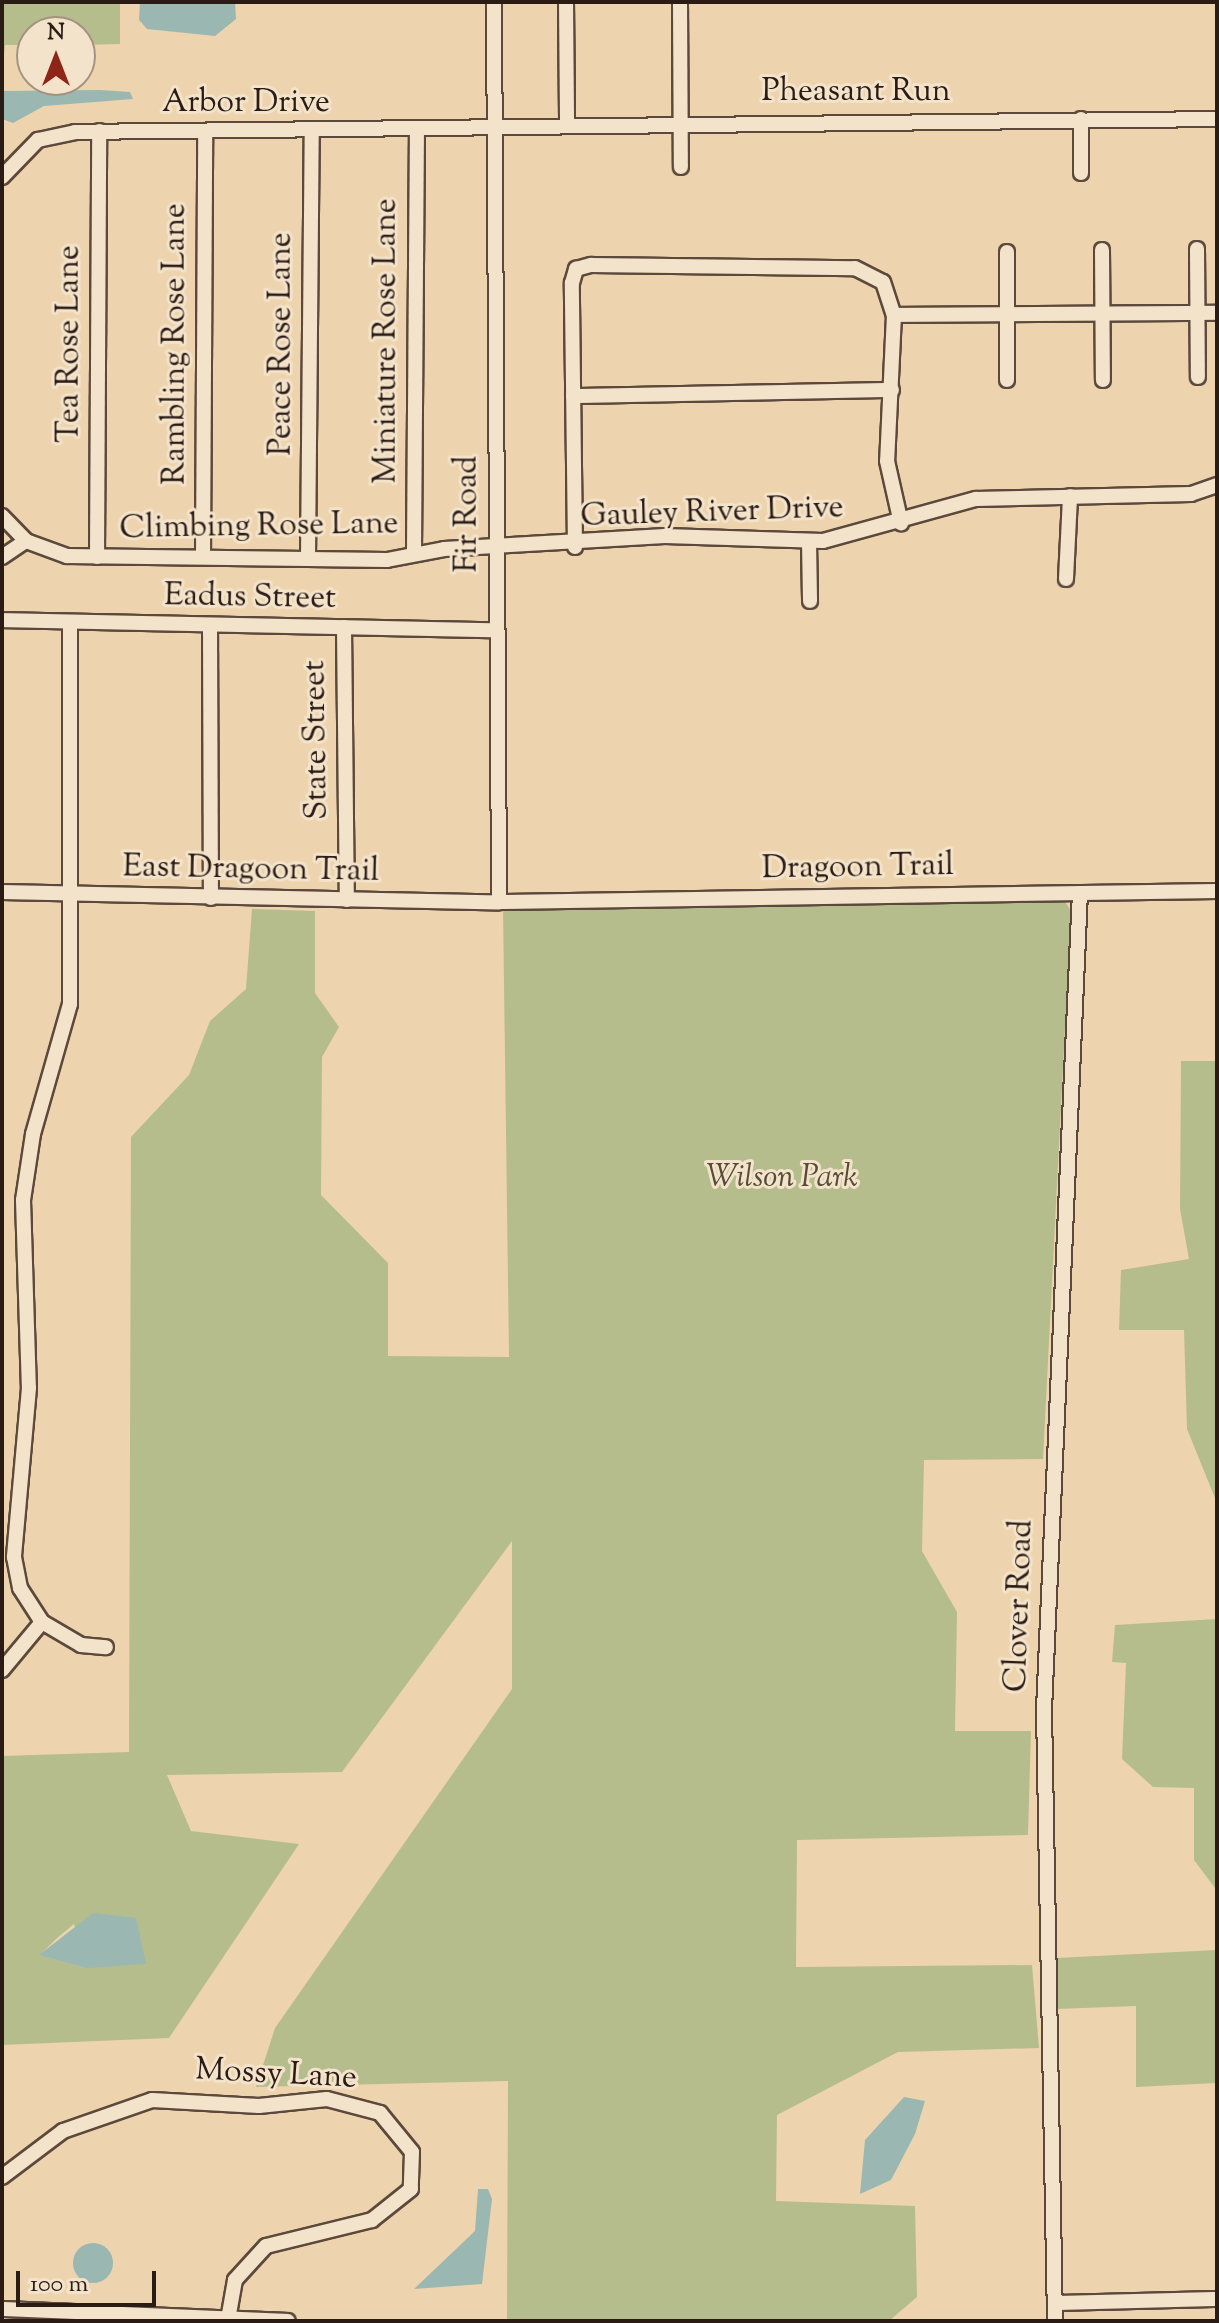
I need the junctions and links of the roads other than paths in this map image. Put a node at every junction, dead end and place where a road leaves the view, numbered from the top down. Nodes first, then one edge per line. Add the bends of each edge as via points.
1 (494, 2) edge
2 (566, 2) edge
3 (680, 2) edge
4 (1081, 119) junction
5 (1217, 119) edge
6 (567, 121) junction
7 (681, 121) junction
8 (495, 126) junction
9 (312, 130) junction
10 (417, 130) junction
11 (99, 131) junction
12 (205, 131) junction
13 (681, 167) dead end
14 (5, 172) edge
15 (1081, 173) dead end
16 (1197, 249) dead end
17 (1102, 250) dead end
18 (1007, 252) dead end
19 (1197, 313) junction
20 (1217, 313) edge
21 (1007, 314) junction
22 (1102, 314) junction
23 (894, 315) junction
24 (1198, 377) dead end
25 (1007, 380) dead end
26 (1103, 380) dead end
27 (892, 390) junction
28 (573, 396) junction
29 (1214, 487) edge
30 (1070, 496) junction
31 (2, 516) edge
32 (901, 523) junction
33 (26, 541) junction
34 (809, 542) junction
35 (575, 547) junction
36 (496, 549) junction
37 (414, 553) junction
38 (2, 557) edge
39 (97, 557) junction
40 (203, 557) junction
41 (308, 559) junction
42 (1066, 579) dead end
43 (810, 601) dead end
44 (2, 620) edge
45 (70, 622) junction
46 (210, 625) junction
47 (344, 627) junction
48 (496, 630) junction
49 (1217, 891) edge
50 (2, 892) edge
51 (1080, 893) junction
52 (71, 896) junction
53 (211, 898) junction
54 (347, 900) junction
55 (499, 902) junction
56 (42, 1622) junction
57 (106, 1647) dead end
58 (2, 1670) edge
59 (2, 2177) edge
60 (1217, 2299) edge
61 (1055, 2303) junction
62 (9, 2313) edge
63 (229, 2314) junction
64 (288, 2321) edge
65 (1055, 2321) edge

1 - 8 street, Fir Road
2 - 6 street
3 - 7 street
4 - 5 street, Pheasant Run
4 - 7 street, Pheasant Run
4 - 15 street
6 - 7 street, Pheasant Run
6 - 8 street, Pheasant Run
7 - 13 street
8 - 10 street, Arbor Drive
8 - 36 street, Fir Road
9 - 10 street, Arbor Drive
9 - 12 street, Arbor Drive
9 - 41 street, Peace Rose Lane
10 - 37 street, Miniature Rose Lane
11 - 12 street, Arbor Drive
11 - 14 street, Arbor Drive via 50,136
11 - 39 street, Tea Rose Lane
12 - 40 street, Rambling Rose Lane
16 - 19 street
17 - 22 street
18 - 21 street
19 - 20 street
19 - 22 street
19 - 24 street
21 - 22 street
21 - 23 street
21 - 25 street
22 - 26 street
23 - 27 street
23 - 28 street via 883,282 855,268 576,269
27 - 28 street
27 - 32 street via 887,461
28 - 35 street
29 - 30 street, Gauley River Drive
30 - 32 street, Gauley River Drive via 976,499
30 - 42 street
31 - 33 street
32 - 34 street, Gauley River Drive
33 - 38 street
33 - 39 street, Climbing Rose Lane via 52,553
34 - 35 street, Gauley River Drive via 698,535
34 - 43 street
35 - 36 street, Gauley River Drive
36 - 37 street, Climbing Rose Lane
36 - 48 street, Fir Road
37 - 41 street, Climbing Rose Lane
39 - 40 street, Climbing Rose Lane
40 - 41 street, Climbing Rose Lane
44 - 45 street, Eadus Street
45 - 46 street, Eadus Street
45 - 52 street
46 - 47 street, Eadus Street
46 - 53 street
47 - 48 street, Eadus Street
47 - 54 street, State Street
48 - 55 street, Fir Road
49 - 51 street, Dragoon Trail
50 - 52 street, East Dragoon Trail
51 - 55 street, Dragoon Trail
51 - 61 street, Clover Road via 1044,1710
52 - 53 street, East Dragoon Trail
52 - 56 street via 70,1004 33,1134 22,1223 29,1388 14,1557 20,1588
53 - 54 street, East Dragoon Trail
54 - 55 street, East Dragoon Trail
56 - 57 street via 81,1645
56 - 58 street
59 - 63 street, Mossy Lane via 63,2131 152,2100 267,2106 327,2099 380,2113 412,2152 415,2177 405,2197 372,2220 266,2246 235,2280
60 - 61 street
61 - 65 street, Clover Road
62 - 63 street
63 - 64 street

